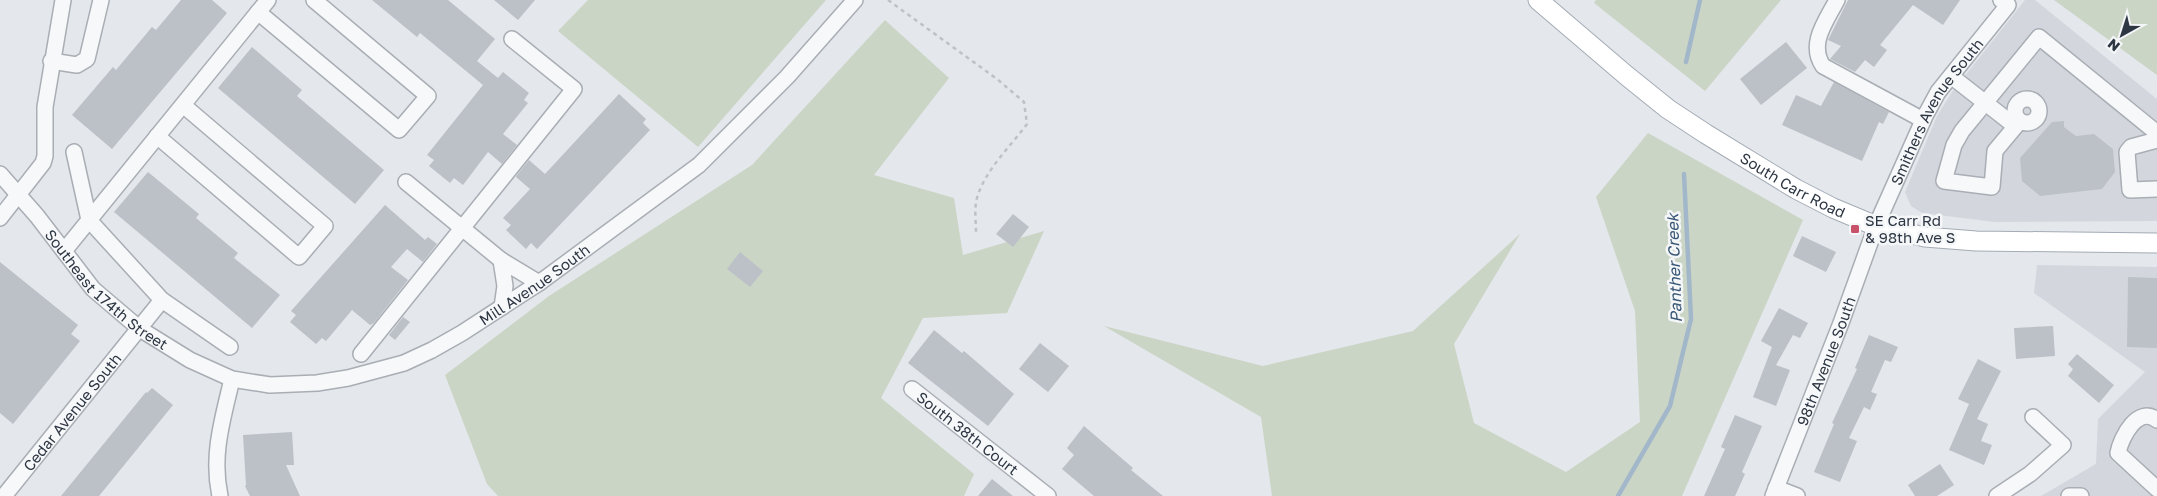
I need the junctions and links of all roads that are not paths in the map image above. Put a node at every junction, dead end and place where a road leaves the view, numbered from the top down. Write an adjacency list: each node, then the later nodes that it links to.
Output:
1 (63, 0): 11 (street)
2 (101, 0): 11 (street)
3 (268, 0): 9 (street)
4 (314, 0): 9 (street)
5 (855, 0): 31 (street, Mill Avenue South)
6 (1538, 0): 26 (main road, South Carr Road)
7 (1837, 0): 15 (street)
8 (2004, 3): 12 (street, Smithers Avenue South)
9 (258, 12): 14 (street)
10 (512, 39): 27 (street)
11 (51, 61): 23 (street)
12 (1951, 76): 13 (street); 15 (street, Smithers Avenue South)
13 (1985, 103): 13 (street); 16 (street)
14 (183, 105): 17 (street); 17 (street)
15 (1923, 120): 26 (street, Smithers Avenue South)
16 (2157, 133)
17 (157, 136): 25 (street)
18 (2157, 140): 22 (street)
19 (74, 152): 25 (street)
20 (0, 174): 23 (street, Southeast 174th Street)
21 (406, 182): 27 (street)
22 (2157, 189)
23 (19, 195): 24 (street); 29 (street, Southeast 174th Street)
24 (0, 218)
25 (89, 220): 29 (street); 32 (street)
26 (1876, 226): 28 (main road, South Carr Road); 42 (street, 98th Avenue South)
27 (462, 228): 30 (street); 36 (street)
28 (2157, 243)
29 (64, 251): 34 (street, Southeast 174th Street)
30 (501, 260): 31 (street); 33 (street)
31 (539, 283): 33 (street, Mill Avenue South)
32 (162, 300): 34 (street, Cedar Avenue South); 35 (street)
33 (502, 307): 37 (street, Mill Avenue South)
34 (140, 329): 37 (street, Southeast 174th Street); 43 (street, Cedar Avenue South)
35 (230, 348)
36 (361, 354)
37 (232, 379): 44 (street)
38 (912, 388): 45 (street, South 38th Court)
39 (2033, 417): 47 (street)
40 (2157, 420): 41 (street)
41 (2157, 489)
42 (1775, 492): 46 (street)
43 (4, 496)
44 (220, 496)
45 (1048, 496)
46 (1797, 496)
47 (1996, 496)
48 (2069, 496): 49 (street)
49 (2081, 496)

